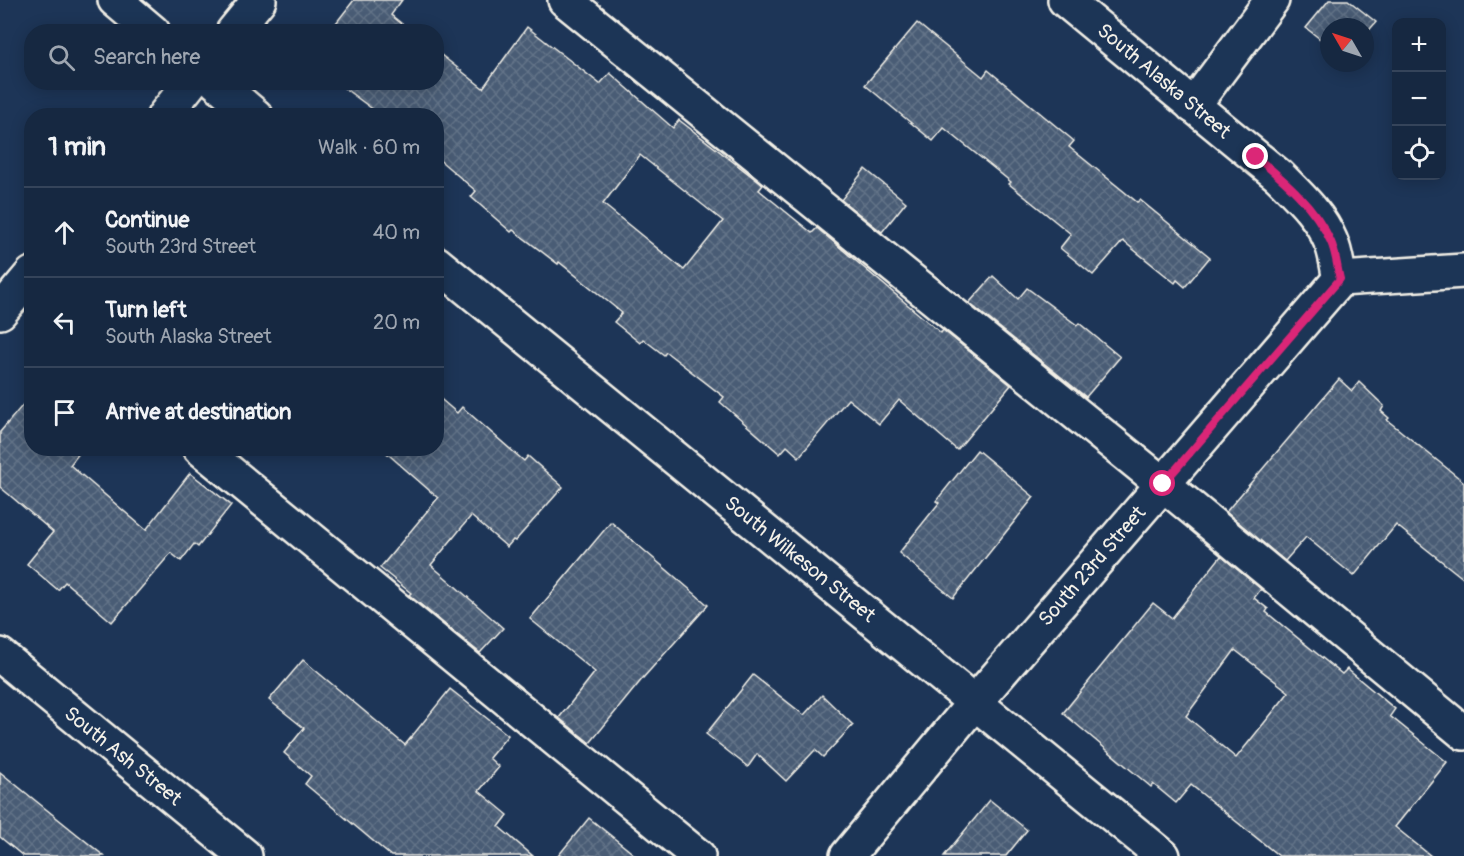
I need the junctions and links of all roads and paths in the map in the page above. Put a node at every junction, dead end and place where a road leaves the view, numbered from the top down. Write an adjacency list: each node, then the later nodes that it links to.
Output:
1 (115, 0): 6 (street)
2 (259, 0): 7 (street)
3 (565, 0): 17 (street)
4 (1065, 0): 10 (street, South Alaska Street)
5 (1272, 0): 10 (street)
6 (144, 24)
7 (240, 24)
8 (185, 90): 11 (street)
9 (225, 90): 12 (street)
10 (1193, 106): 15 (street, South Alaska Street)
11 (170, 108)
12 (247, 108)
13 (444, 269): 19 (street, South Wilkeson Street)
14 (1464, 271): 15 (street)
15 (1340, 279): 17 (street, South 23rd Street)
16 (210, 456): 22 (street)
17 (1163, 484): 19 (street, South 23rd Street); 20 (street)
18 (0, 655): 21 (street, South Ash Street)
19 (975, 702): 23 (street, South 23rd Street); 24 (street, South Wilkeson Street)
20 (1464, 733)
21 (245, 856)
22 (698, 856)
23 (847, 856)
24 (1163, 856)

